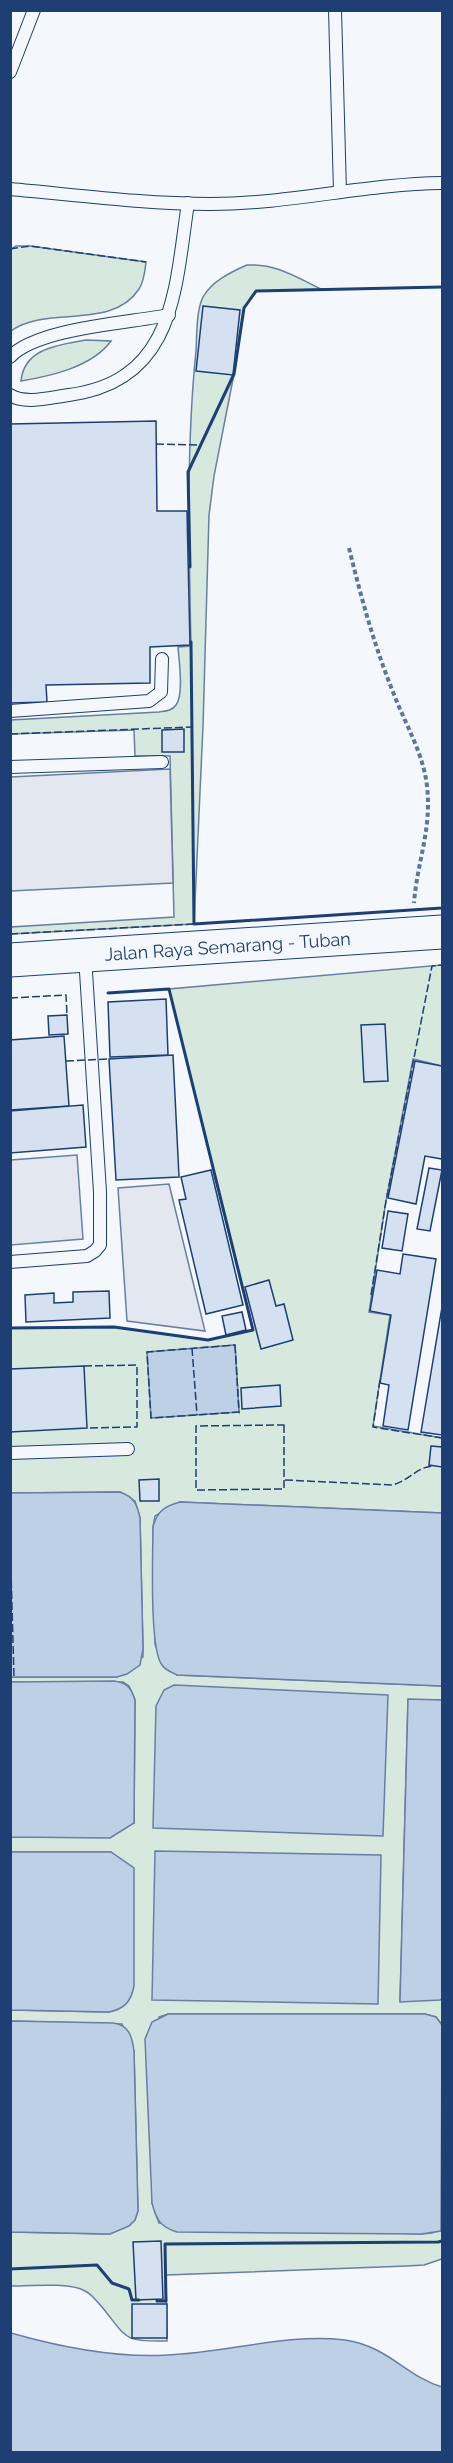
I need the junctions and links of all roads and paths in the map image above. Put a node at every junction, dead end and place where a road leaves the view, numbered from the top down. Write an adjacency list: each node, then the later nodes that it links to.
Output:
1 (34, 10): 3 (lane)
2 (335, 10): 6 (lane)
3 (10, 72)
4 (442, 183): 6 (lane)
5 (10, 189): 7 (lane)
6 (340, 192): 7 (lane)
7 (188, 203): 8 (lane)
8 (169, 315): 9 (lane); 10 (lane)
9 (10, 357)
10 (10, 395)
11 (349, 548): 16 (path)
12 (162, 659): 13 (lane)
13 (10, 711)
14 (162, 762): 15 (lane)
15 (10, 767)
16 (427, 933): 17 (highway, Jalan Raya Semarang - Tuban)
17 (85, 955): 18 (highway, Jalan Raya Semarang - Tuban); 19 (lane)
18 (10, 960)
19 (10, 1262)
20 (128, 1449): 21 (lane)
21 (10, 1453)

